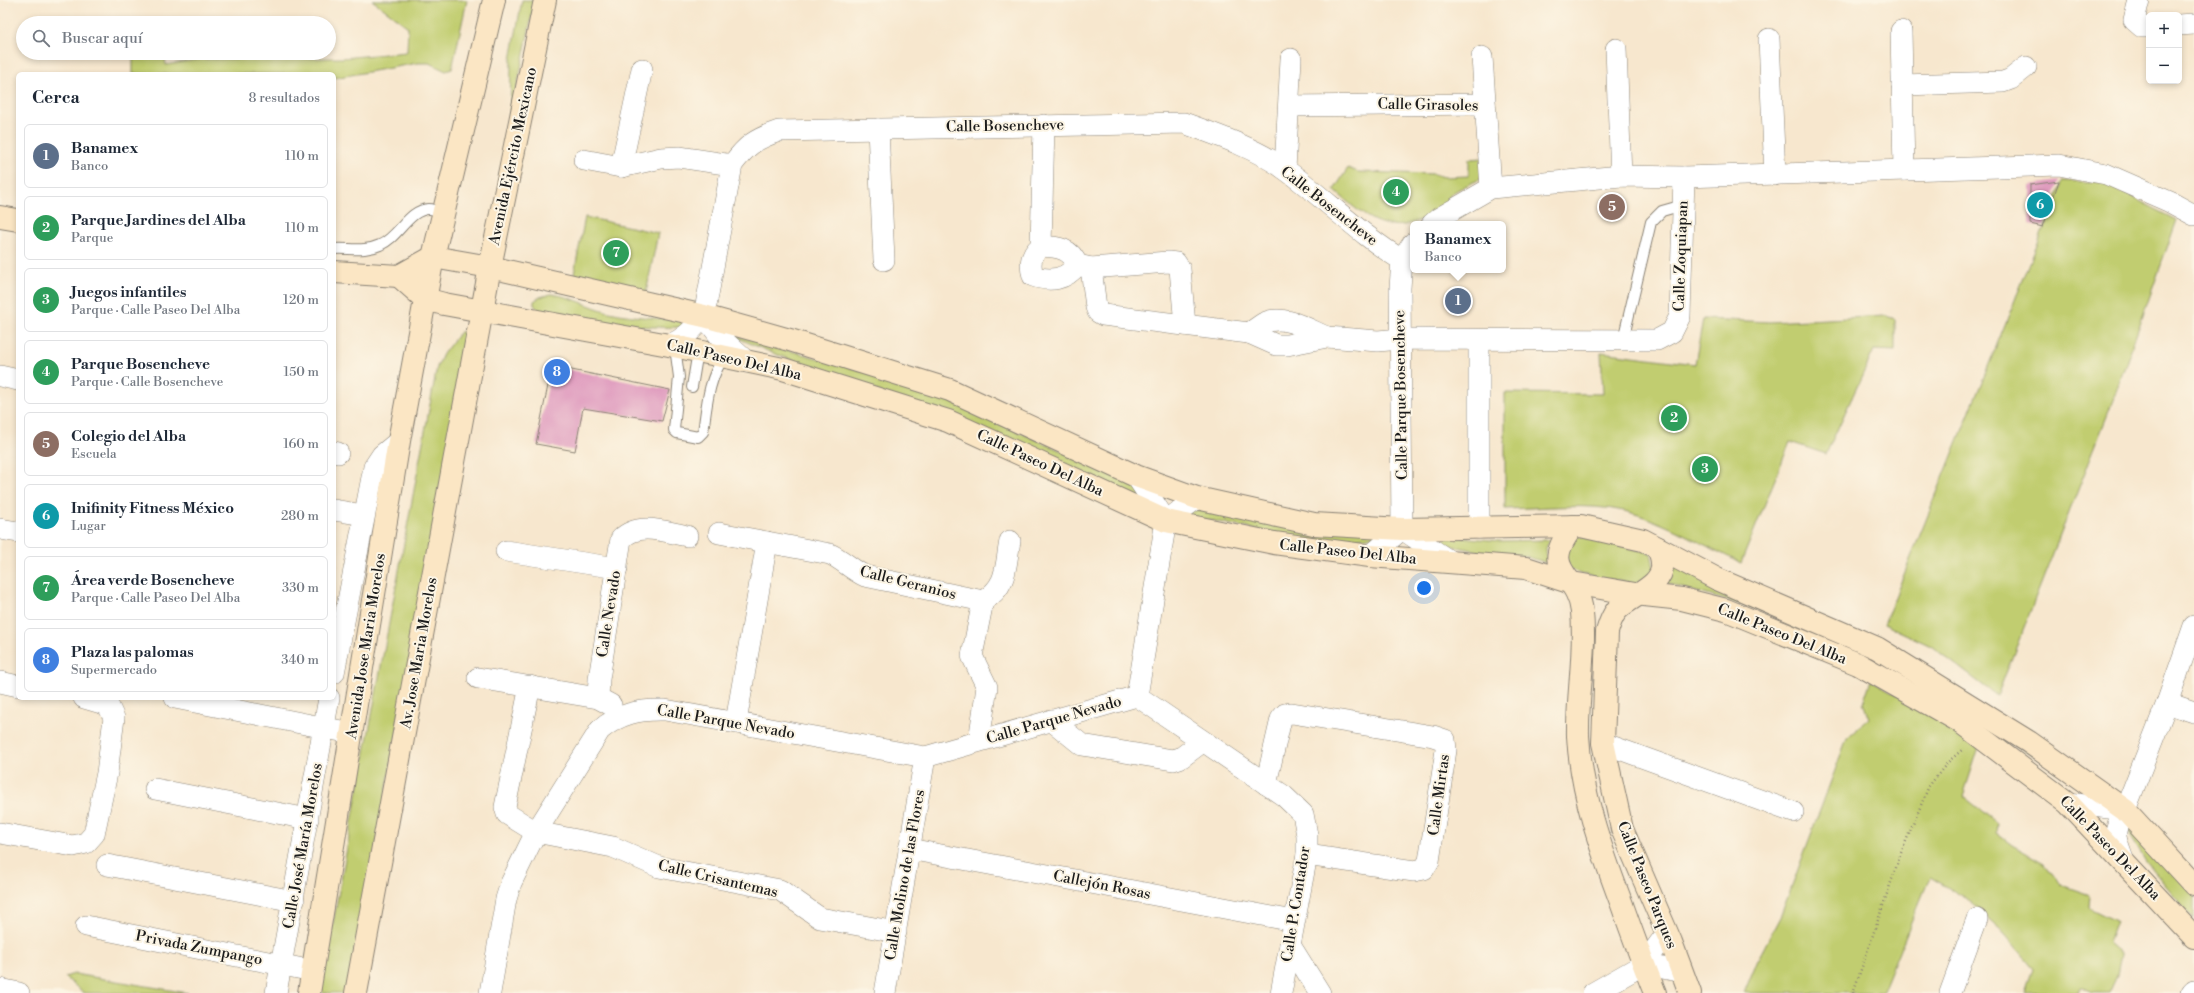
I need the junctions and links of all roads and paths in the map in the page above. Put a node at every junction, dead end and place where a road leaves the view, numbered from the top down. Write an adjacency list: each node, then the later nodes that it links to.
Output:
1 (494, 0): 29 (street)
2 (545, 0): 41 (street, Avenida Ejército Mexicano)
3 (2139, 0): 6 (street)
4 (2194, 24): 5 (street)
5 (2182, 25)
6 (2146, 27)
7 (1901, 31): 14 (street)
8 (1769, 39): 24 (street)
9 (1616, 49): 25 (street)
10 (1482, 57): 15 (street)
11 (1292, 59): 16 (street)
12 (2026, 67): 14 (street)
13 (642, 69): 21 (street)
14 (1902, 85): 23 (street)
15 (1485, 104): 16 (street, Calle Girasoles); 27 (street, Calle Girasoles)
16 (1289, 106): 22 (street)
17 (1044, 125): 18 (street, Calle Bosencheve); 22 (street, Calle Bosencheve); 34 (street)
18 (878, 129): 20 (street, Calle Bosencheve); 38 (street)
19 (584, 160): 21 (street)
20 (732, 165): 21 (street); 46 (street, Calle Bosencheve)
21 (622, 167)
22 (1285, 169): 39 (street, Calle Bosencheve)
23 (1904, 170): 24 (street); 30 (street)
24 (1774, 175): 26 (street)
25 (1621, 176): 26 (street); 27 (street)
26 (1684, 177): 28 (street, Calle Zoquiapan)
27 (1491, 188): 33 (street)
28 (1684, 205): 50 (lane); 50 (street, Calle Zoquiapan)
29 (444, 214): 36 (lane); 37 (street)
30 (2194, 215)
31 (0, 217): 32 (street)
32 (16, 220)
33 (1436, 221)
34 (1041, 246): 40 (street); 40 (street)
35 (1410, 248): 39 (street)
36 (336, 249)
37 (433, 257): 41 (street, Calle Paseo Del Alba); 43 (street); 44 (street)
38 (884, 260)
39 (1402, 260): 48 (street, Calle Parque Bosencheve)
40 (1084, 266): 47 (street); 47 (street)
41 (490, 267): 45 (street, Avenida Ejército Mexicano); 46 (street, Calle Paseo Del Alba)
42 (336, 272): 43 (street)
43 (398, 276): 44 (street)
44 (425, 299): 45 (street, Calle Paseo Del Alba); 58 (street, Avenida Jose Maria Morelos)
45 (482, 312): 51 (street, Calle Paseo Del Alba); 135 (street, Av. Jose Maria Morelos)
46 (704, 316): 51 (street, Calle Bosencheve); 54 (street); 59 (street, Calle Paseo Del Alba)
47 (1185, 325): 48 (street)
48 (1400, 339): 49 (street); 67 (street, Calle Parque Bosencheve)
49 (1479, 340): 50 (street); 65 (street)
50 (1623, 340)
51 (672, 346): 52 (street, Calle Paseo Del Alba); 53 (lane)
52 (698, 352): 53 (street, Calle Paseo Del Alba); 57 (lane)
53 (724, 357): 54 (street, Calle Paseo Del Alba)
54 (747, 362): 63 (street, Calle Paseo Del Alba)
55 (0, 376): 56 (street)
56 (16, 380)
57 (692, 387)
58 (399, 440): 62 (street); 99 (street, Avenida Jose Maria Morelos)
59 (1136, 476): 60 (street, Calle Paseo Del Alba); 63 (street)
60 (1197, 498): 63 (street); 67 (street, Calle Paseo Del Alba)
61 (336, 510): 62 (street)
62 (364, 515): 81 (street)
63 (1166, 521): 75 (street, Calle Paseo Del Alba); 88 (street, Calle Parque Nevado)
64 (1573, 526): 65 (street, Calle Paseo Del Alba); 73 (street, Calle Paseo Del Alba); 78 (street, Calle Paseo Parques)
65 (1479, 528): 67 (street, Calle Paseo Del Alba)
66 (0, 529): 68 (street)
67 (1402, 529): 75 (street); 76 (street)
68 (16, 532)
69 (719, 533): 72 (street, Calle Geranios)
70 (687, 536): 77 (street, Calle Nevado)
71 (1010, 541): 80 (street)
72 (767, 542): 80 (street, Calle Geranios); 97 (street)
73 (1658, 548): 79 (street, Calle Paseo Parques); 108 (street, Calle Paseo Del Alba)
74 (506, 551): 77 (street)
75 (1370, 556): 76 (street, Calle Paseo Del Alba)
76 (1451, 562): 78 (street, Calle Paseo Del Alba)
77 (617, 568): 89 (street, Calle Nevado)
78 (1572, 583): 79 (street, Calle Paseo Del Alba); 128 (street, Calle Paseo Parques)
79 (1636, 594): 100 (street, Calle Paseo Del Alba); 103 (street, Calle Paseo Parques)
80 (983, 601): 101 (street)
81 (339, 619): 83 (street)
82 (2194, 626): 93 (street)
83 (336, 651)
84 (478, 678): 87 (street)
85 (0, 682): 86 (street)
86 (16, 686)
87 (530, 686): 89 (street); 112 (street)
88 (1136, 696): 96 (street, Calle Parque Nevado); 102 (street, Calle Parque Nevado)
89 (598, 698): 95 (street)
90 (91, 700): 113 (street)
91 (185, 700): 98 (street)
92 (329, 700): 98 (street, Calle José María Morelos)
93 (2167, 702): 94 (street); 108 (street)
94 (2194, 712)
95 (627, 714): 97 (street, Calle Parque Nevado); 112 (street, Calle Parque Nevado)
96 (1051, 720): 101 (street, Calle Parque Nevado); 102 (street)
97 (736, 722): 104 (street, Calle Parque Nevado)
98 (323, 729): 99 (street); 111 (street, Calle José María Morelos)
99 (351, 733): 129 (street, Avenida Jose Maria Morelos)
100 (1978, 735): 107 (street, Calle Paseo Del Alba); 143 (path)
101 (979, 741): 104 (street, Calle Parque Nevado)
102 (1202, 742): 105 (street, Calle Parque Nevado)
103 (1603, 743): 109 (street); 124 (street, Calle Paseo Parques)
104 (925, 757): 114 (street, Calle Molino de las Flores)
105 (1266, 784): 110 (street, Calle Parque Nevado); 115 (street, Calle Mirtas)
106 (155, 789): 111 (street)
107 (2068, 803): 108 (street); 116 (street, Calle Paseo Del Alba)
108 (2125, 810): 116 (street); 118 (street, Calle Paseo Del Alba)
109 (1794, 812)
110 (1303, 814): 115 (street, Calle P. Contador)
111 (308, 819): 119 (street, Calle José María Morelos)
112 (536, 832): 123 (street, Calle Crisantemas); 136 (street, Calle Parque Nevado)
113 (0, 833)
114 (909, 849): 121 (street, Callejón Rosas); 123 (street, Calle Molino de las Flores)
115 (1307, 855): 121 (street, Calle P. Contador)
116 (2123, 859): 125 (street, Calle Paseo Del Alba)
117 (107, 865): 119 (street)
118 (2194, 885)
119 (294, 901): 127 (street, Calle José María Morelos)
120 (1977, 919): 144 (street)
121 (1294, 921): 126 (street, Calle P. Contador)
122 (86, 926): 127 (street, Privada Zumpango)
123 (896, 932): 137 (street, Calle Molino de las Flores)
124 (1667, 933): 128 (street); 130 (street, Calle Paseo Parques)
125 (2194, 937)
126 (1290, 945): 138 (street, Calle P. Contador); 139 (street)
127 (282, 964): 129 (street, Privada Zumpango); 133 (street, Calle José María Morelos)
128 (1644, 964): 130 (street); 140 (street); 141 (street, Calle Paseo Parques)
129 (312, 970): 134 (street, Avenida Jose Maria Morelos)
130 (1682, 972): 142 (street, Calle Paseo Parques)
131 (0, 989): 132 (street)
132 (19, 993)
133 (276, 993)
134 (309, 993)
135 (356, 993)
136 (490, 993)
137 (885, 993)
138 (1281, 993)
139 (1320, 993)
140 (1593, 993)
141 (1655, 993)
142 (1690, 993)
143 (1853, 993)
144 (1950, 993)

